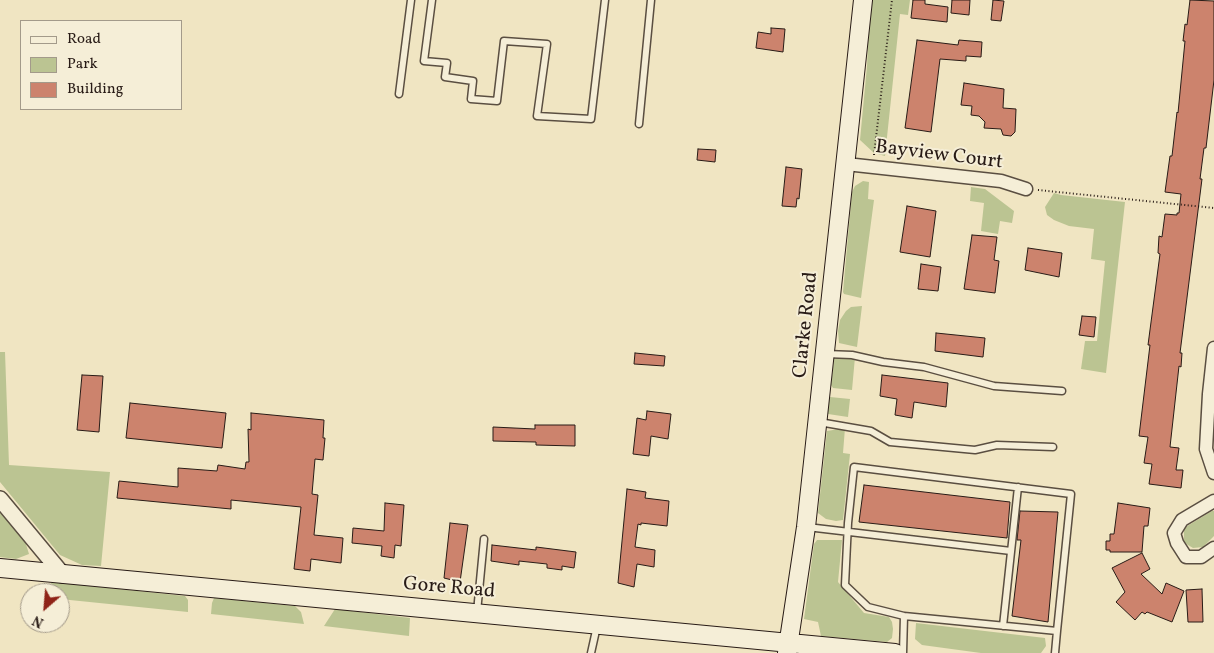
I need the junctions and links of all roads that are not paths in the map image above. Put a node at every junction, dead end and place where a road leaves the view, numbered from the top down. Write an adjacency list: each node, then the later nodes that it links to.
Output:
1 (411, 0): 6 (lane)
2 (432, 0): 3 (lane)
3 (605, 0)
4 (651, 0): 7 (lane)
5 (863, 0): 8 (main road, Clarke Road)
6 (399, 94)
7 (639, 124)
8 (846, 164): 9 (street, Bayview Court); 11 (main road, Clarke Road)
9 (1026, 189)
10 (1214, 348): 15 (street)
11 (825, 354): 12 (lane); 13 (main road, Clarke Road)
12 (1062, 391)
13 (817, 422): 14 (lane); 19 (main road, Clarke Road)
14 (1053, 447)
15 (1214, 473)
16 (1018, 487): 20 (lane); 23 (lane); 30 (lane)
17 (0, 499): 25 (street)
18 (1214, 501): 22 (street)
19 (806, 527): 20 (lane); 31 (main road, Clarke Road)
20 (848, 531): 23 (lane); 27 (lane)
21 (484, 539): 26 (lane)
22 (1214, 548)
23 (1011, 551): 29 (lane)
24 (0, 568): 25 (main road, Gore Road)
25 (64, 575): 26 (main road, Gore Road)
26 (477, 613): 28 (main road, Gore Road)
27 (904, 616): 29 (lane); 36 (lane)
28 (597, 624): 31 (main road, Gore Road); 34 (lane)
29 (1003, 626): 30 (lane)
30 (1057, 631): 37 (lane)
31 (788, 648): 32 (main road, Gore Road)
32 (838, 650): 33 (main road, Gore Road)
33 (871, 652): 35 (main road, Gore Road)
34 (591, 653)
35 (895, 653)
36 (903, 653)
37 (1055, 653)

